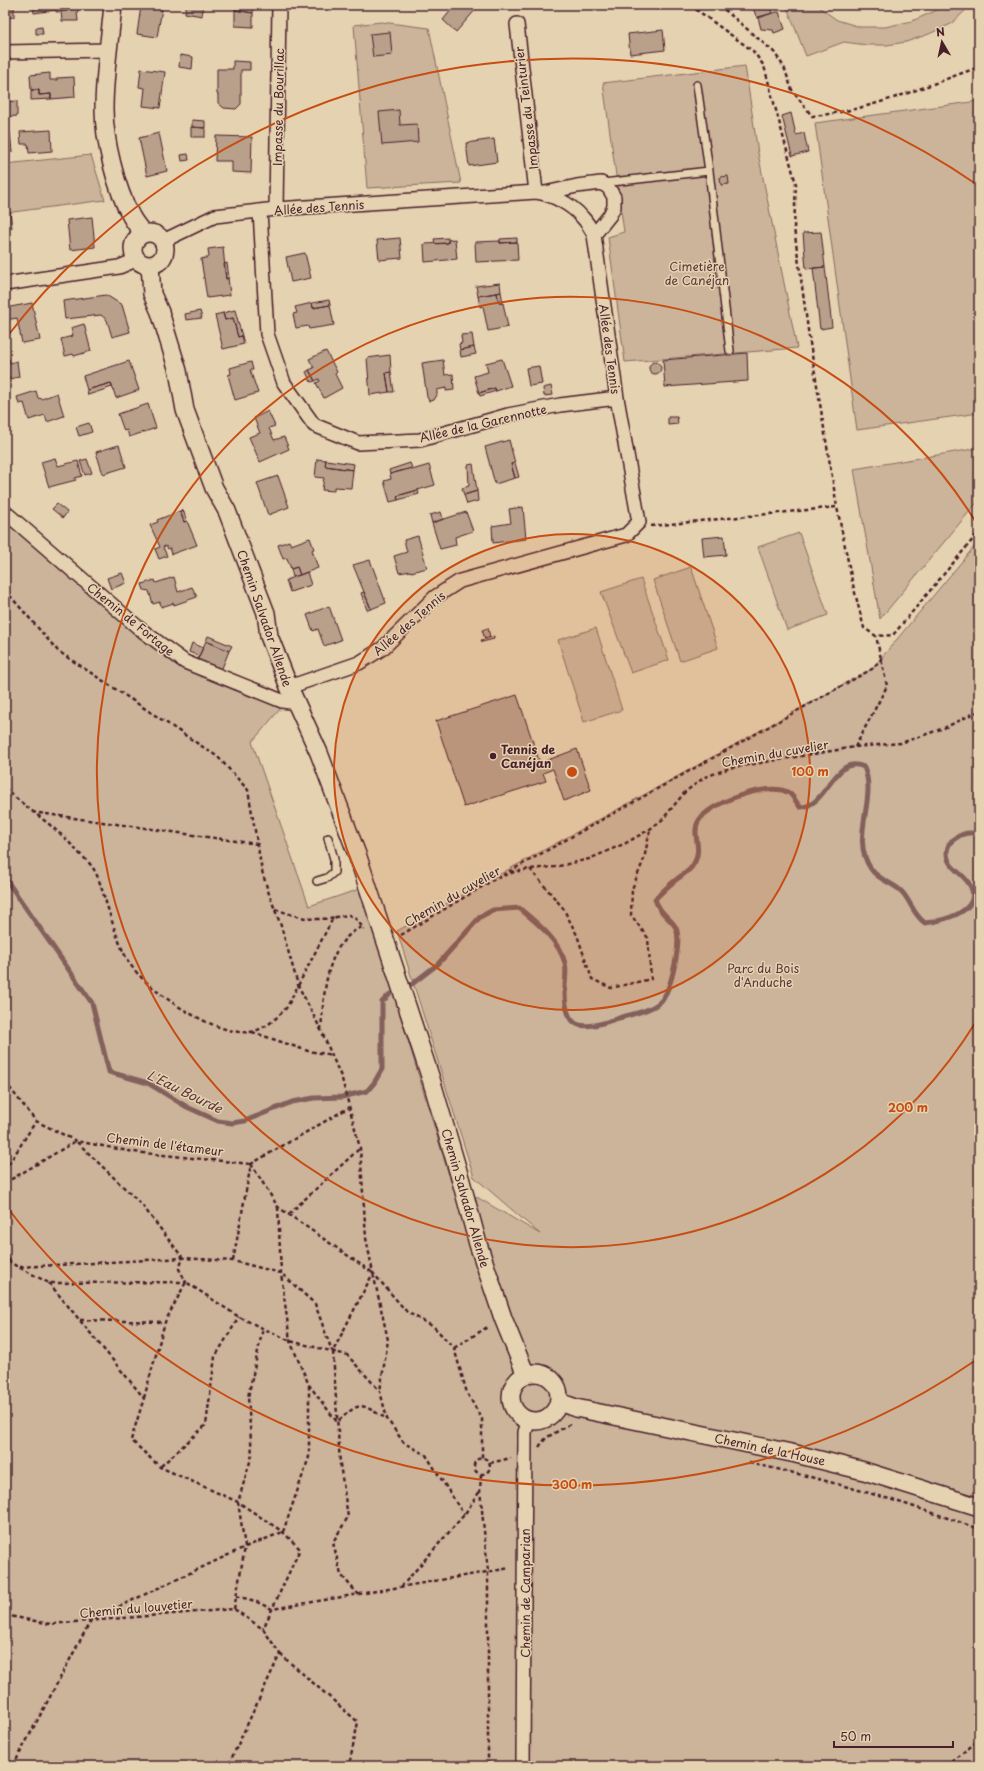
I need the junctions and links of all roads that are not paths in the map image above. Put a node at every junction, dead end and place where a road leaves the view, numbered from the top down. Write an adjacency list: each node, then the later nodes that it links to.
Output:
1 (113, 5): 4 (street)
2 (279, 5): 10 (street, Impasse du Bourillac)
3 (517, 24): 9 (street, Impasse du Teinturier)
4 (109, 50): 5 (street); 12 (street)
5 (5, 52)
6 (697, 85): 7 (lane)
7 (709, 172): 8 (lane); 17 (lane)
8 (601, 183): 9 (street); 13 (street)
9 (541, 193): 10 (street, Allée des Tennis); 13 (street, Allée des Tennis)
10 (276, 209): 11 (street, Allée des Tennis)
11 (260, 211): 14 (street, Allée des Tennis); 18 (street, Allée de la Garennotte)
12 (143, 233): 14 (street); 15 (street)
13 (594, 235): 18 (street, Allée des Tennis)
14 (163, 241): 15 (street)
15 (143, 263): 16 (street); 20 (street, Chemin Salvador Allende)
16 (5, 284)
17 (730, 351)
18 (617, 398): 20 (street, Allée des Tennis)
19 (5, 512): 21 (street, Chemin de Fortage)
20 (290, 687): 21 (street, Chemin Salvador Allende)
21 (297, 703): 24 (street, Chemin Salvador Allende)
22 (328, 838): 23 (lane)
23 (317, 881)
24 (526, 1375): 25 (street); 26 (street)
25 (559, 1402): 26 (street); 27 (street, Chemin de la House)
26 (529, 1420): 28 (street, Chemin de Camparian)
27 (979, 1506)
28 (523, 1766)

